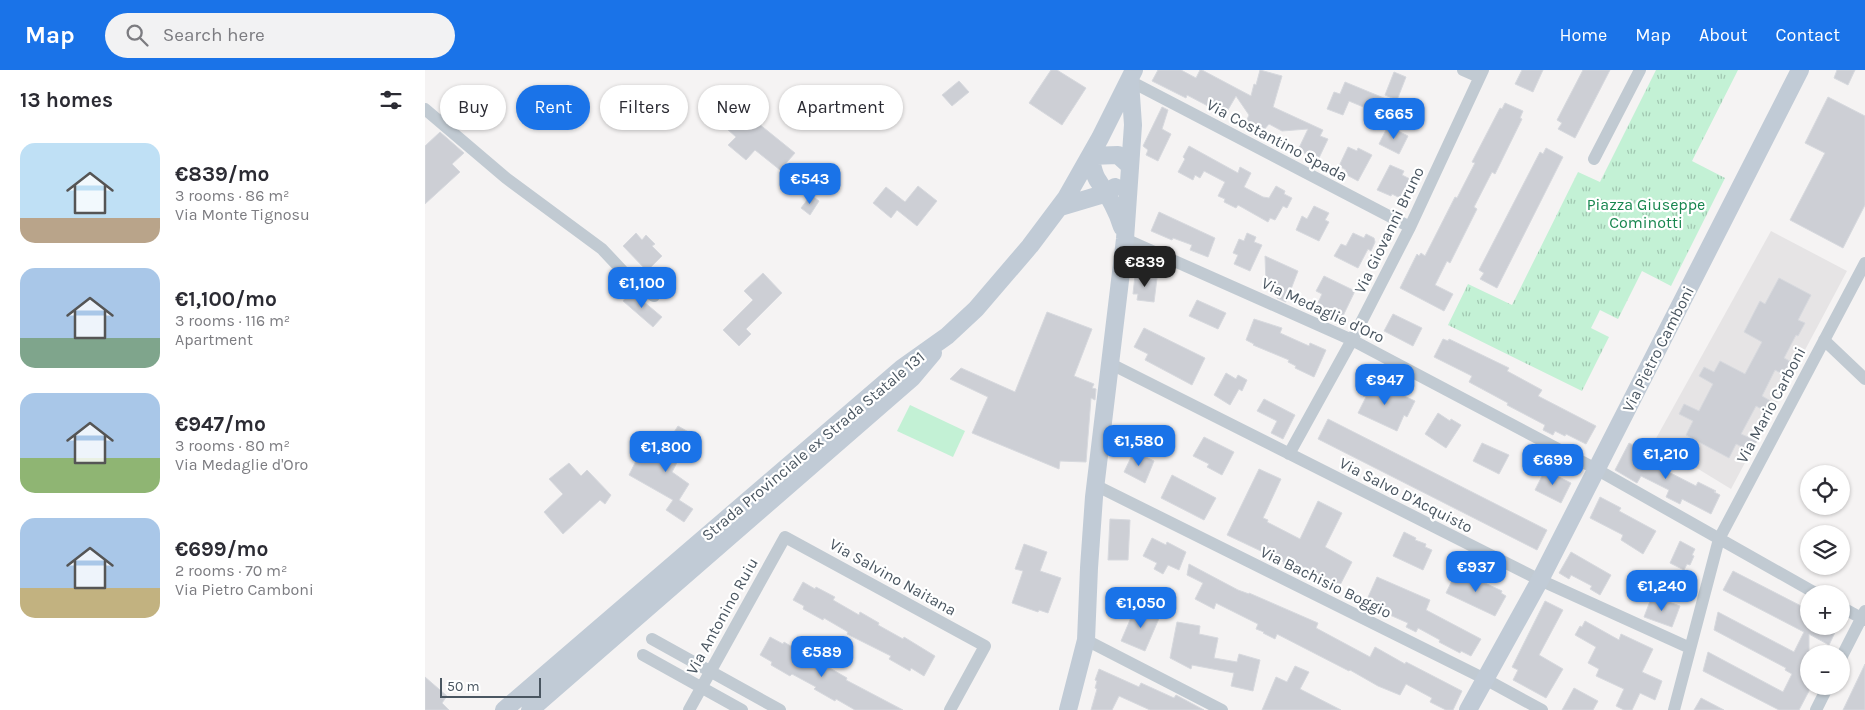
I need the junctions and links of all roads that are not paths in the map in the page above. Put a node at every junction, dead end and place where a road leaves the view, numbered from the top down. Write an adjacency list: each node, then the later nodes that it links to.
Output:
1 (1463, 70): 4 (street)
2 (1640, 70): 8 (street)
3 (1800, 70): 22 (main road, Via Pietro Camboni)
4 (1481, 74): 12 (street, Via Giovanni Bruno)
5 (1132, 76): 7 (main road); 9 (main road); 12 (street, Via Costantino Spada)
6 (425, 109): 15 (street)
7 (1090, 156): 9 (main road); 10 (main road); 11 (main road)
8 (1594, 159)
9 (1129, 171): 10 (main road); 13 (main road)
10 (1107, 193): 11 (main road); 13 (main road)
11 (1060, 207): 16 (main road)
12 (1410, 227): 17 (street, Via Giovanni Bruno)
13 (1125, 239): 17 (street, Via Medaglie d'Oro); 19 (main road)
14 (1865, 263): 18 (street, Via Mario Carboni)
15 (653, 296)
16 (947, 336): 40 (main road, Strada Provinciale ex Strada Statale 131); 41 (main road, Strada Provinciale ex Strada Statale 131)
17 (1352, 340): 21 (street, Via Giovanni Bruno); 22 (street, Via Medaglie d'Oro)
18 (1824, 340): 20 (street); 25 (street, Via Mario Carboni)
19 (1111, 364): 21 (street, Via Salvo D'Acquisto); 23 (main road)
20 (1865, 378)
21 (1289, 454): 26 (street, Via Salvo D'Acquisto)
22 (1596, 469): 25 (street, Via Medaglie d'Oro); 26 (main road, Via Pietro Camboni)
23 (1095, 485): 31 (main road); 37 (street, Via Bachisio Boggio)
24 (785, 537): 32 (street, Via Salvino Naitana); 36 (street, Via Antonino Ruiu)
25 (1719, 539): 27 (street, Via Medaglie d'Oro); 34 (street, Via Mario Carboni)
26 (1540, 580): 34 (street, Via Salvo D'Acquisto); 37 (main road, Via Pietro Camboni)
27 (1801, 585)
28 (1850, 611): 29 (street)
29 (1864, 616): 33 (street)
30 (652, 639): 36 (street)
31 (1086, 640): 47 (main road); 48 (street)
32 (982, 644): 45 (street); 46 (street)
33 (1848, 645)
34 (1690, 648): 51 (street, Via Mario Carboni)
35 (643, 655): 38 (street)
36 (710, 671): 38 (street, Via Antonino Ruiu); 44 (street)
37 (1485, 679): 49 (main road, Via Pietro Camboni); 50 (street, Via Bachisio Boggio)
38 (701, 687): 42 (street, Via Antonino Ruiu); 43 (street)
39 (1823, 695): 52 (street)
40 (504, 710)
41 (530, 710)
42 (689, 710)
43 (742, 710)
44 (780, 710)
45 (940, 710)
46 (950, 710)
47 (1068, 710)
48 (1222, 710)
49 (1468, 710)
50 (1542, 710)
51 (1674, 710)
52 (1816, 710)

